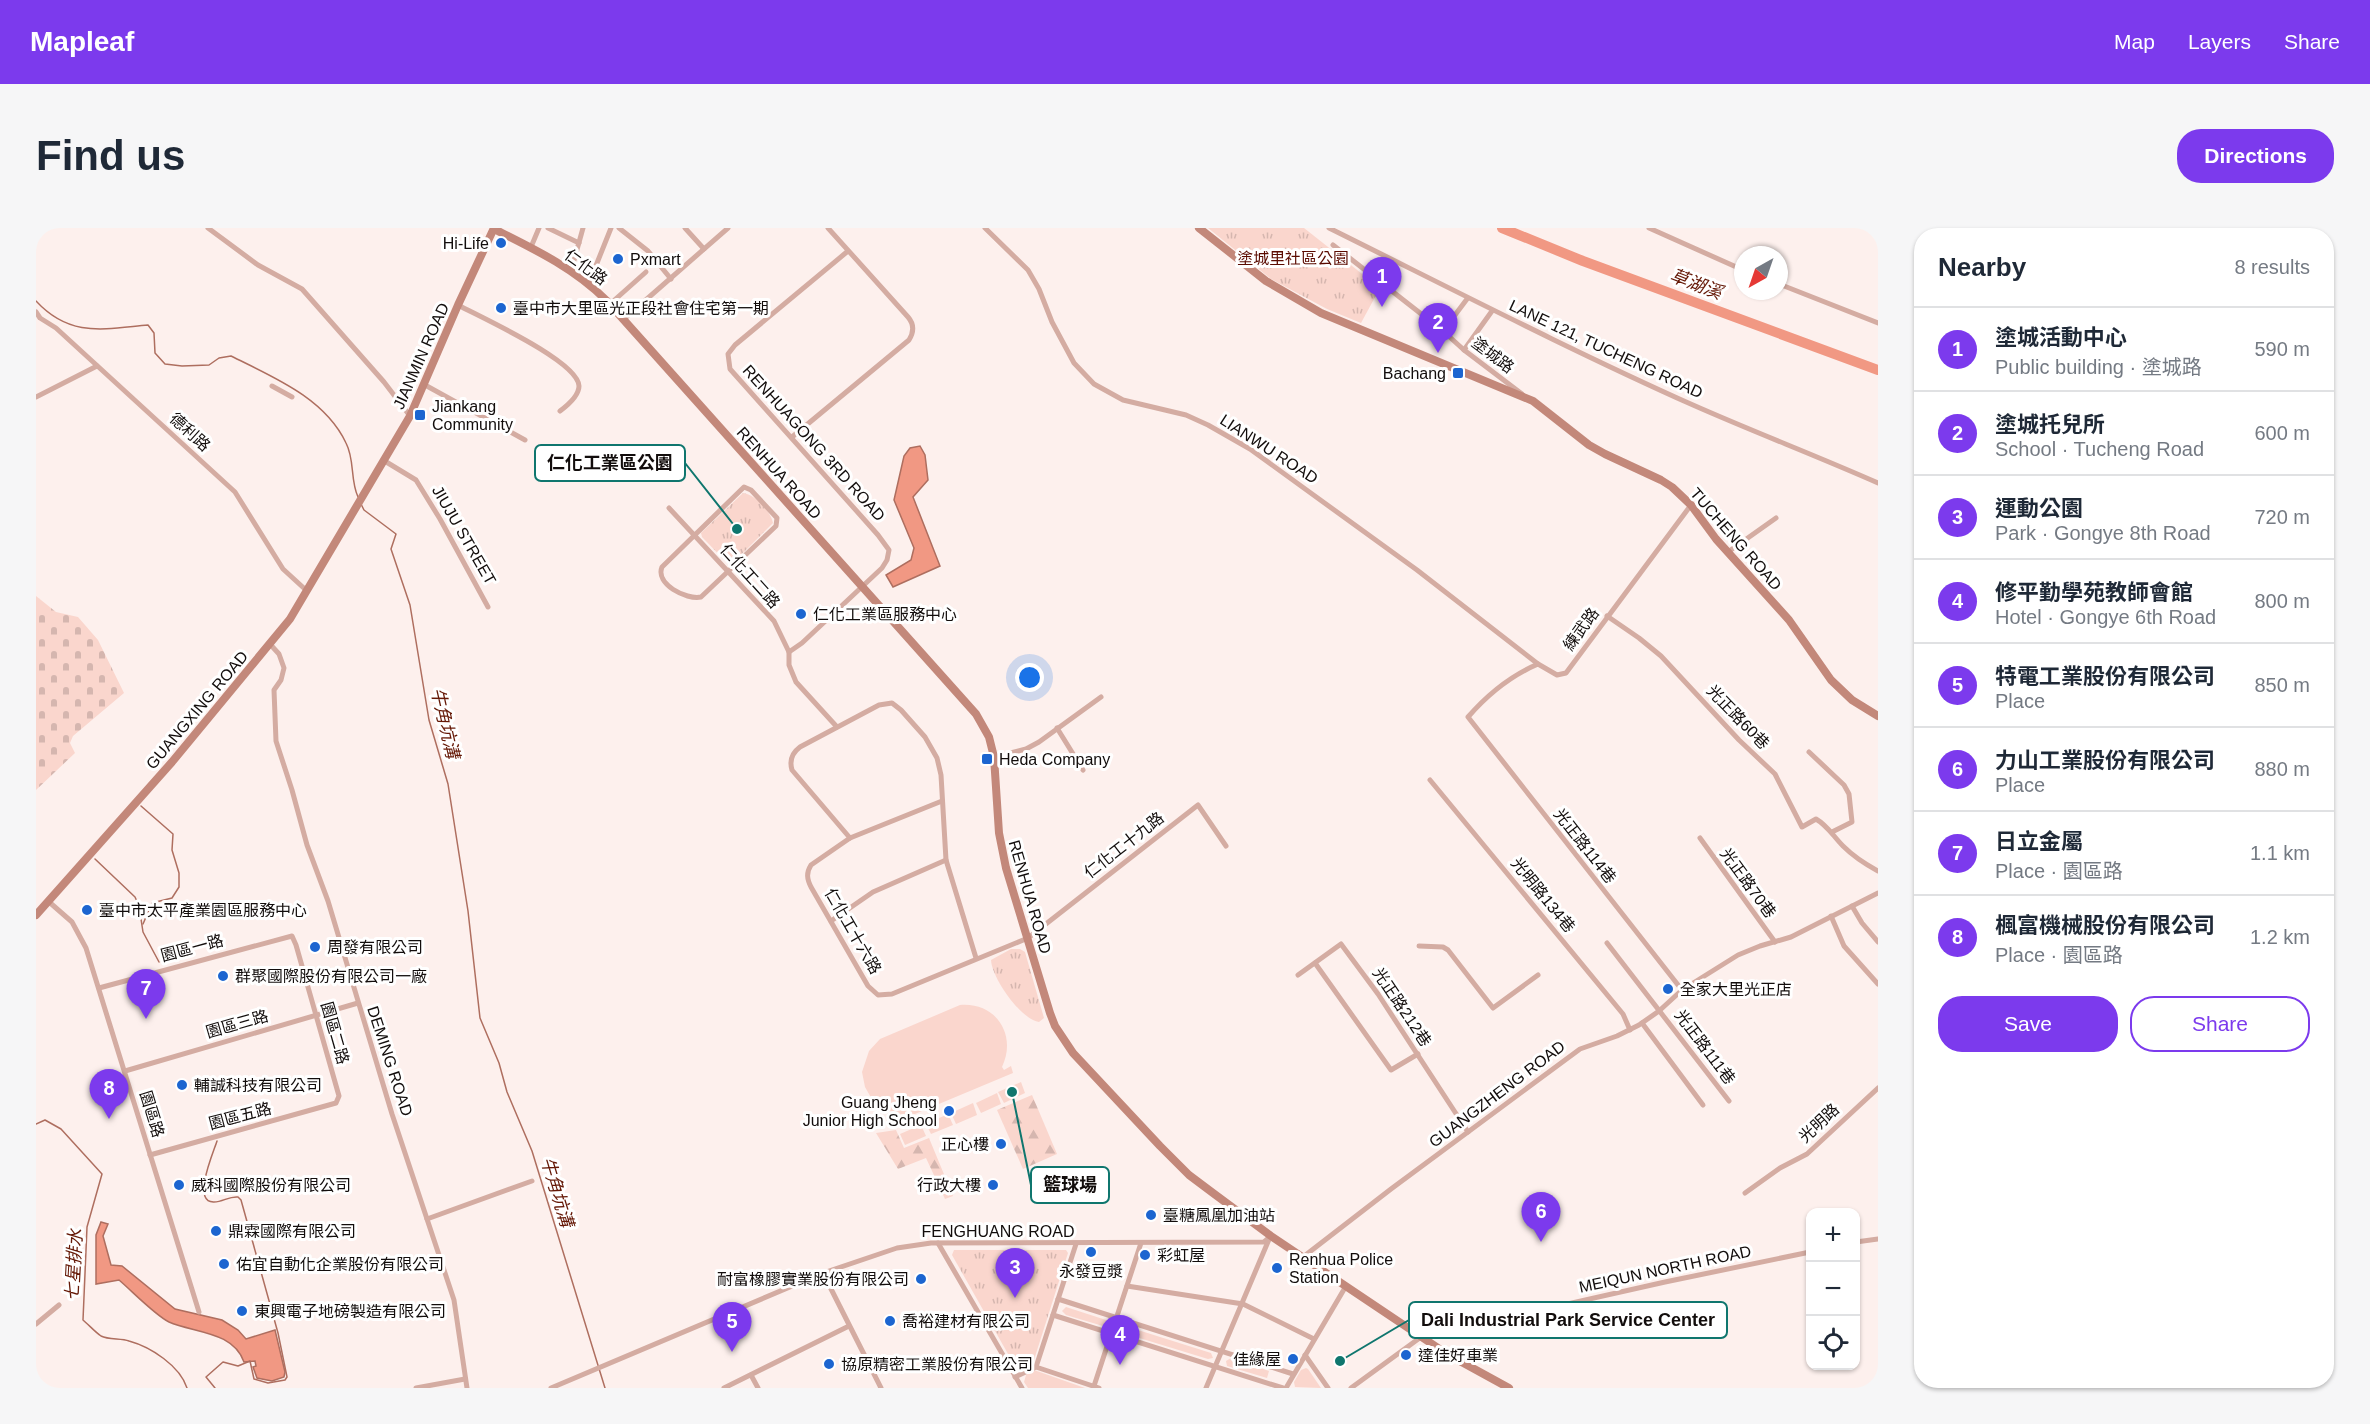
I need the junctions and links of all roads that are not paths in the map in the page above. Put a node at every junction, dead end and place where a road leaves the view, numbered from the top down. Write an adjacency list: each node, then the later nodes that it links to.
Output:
1 (208, 228): 42 (street)
2 (494, 228): 17 (main road, 仁化路); 28 (main road, JIANMIN ROAD)
3 (539, 228): 17 (street)
4 (583, 228): 15 (street)
5 (612, 228): 24 (street)
6 (619, 228): 23 (street)
7 (685, 228): 18 (street)
8 (728, 228): 18 (street)
9 (828, 228): 19 (street)
10 (985, 228): 60 (street, LIANWU ROAD)
11 (1199, 228): 40 (main road, TUCHENG ROAD)
12 (1329, 228): 26 (street, LANE 121, TUCHENG ROAD)
13 (1649, 228): 20 (street)
14 (551, 229): 15 (street)
15 (579, 243): 21 (street)
16 (1333, 245): 33 (street, 塗城路)
17 (531, 247): 21 (main road, 仁化路)
18 (704, 249): 23 (street)
19 (848, 251): 43 (street, RENHUAGONG 3RD ROAD); 43 (street)
20 (1734, 266)
21 (571, 271): 24 (main road, 仁化路)
22 (646, 272): 27 (street)
23 (671, 279): 31 (street)
24 (590, 283): 27 (main road, 仁化路)
25 (1788, 288): 32 (street)
26 (1467, 299): 29 (street, LANE 121, TUCHENG ROAD); 33 (street)
27 (610, 304): 31 (main road, 仁化路)
28 (458, 305): 36 (main road, JIANMIN ROAD); 41 (street)
29 (1492, 311): 34 (street); 46 (street, LANE 121, TUCHENG ROAD)
30 (36, 312): 35 (street, 德利路)
31 (624, 319): 54 (main road, RENHUA ROAD)
32 (1878, 323)
33 (1443, 331): 34 (street, 塗城路)
34 (1464, 351): 40 (street, 塗城路)
35 (97, 366): 38 (street); 55 (street, 德利路)
36 (424, 385): 42 (main road, JIANMIN ROAD); 44 (street)
37 (272, 386): 39 (street)
38 (36, 397)
39 (292, 397)
40 (1526, 397): 48 (main road, TUCHENG ROAD)
41 (560, 411)
42 (410, 416): 45 (main road, JIANMIN ROAD)
43 (792, 437): 54 (street, RENHUAGONG 3RD ROAD)
44 (525, 440)
45 (383, 460): 47 (main road, JIANMIN ROAD); 56 (street, JIUJU STREET)
46 (1878, 483)
47 (356, 505): 55 (main road, GUANGXING ROAD)
48 (1691, 505): 52 (main road, TUCHENG ROAD); 57 (street, 練武路)
49 (669, 508): 51 (street, 仁化工二路)
50 (1776, 518): 52 (street)
51 (694, 534): 53 (street, 仁化工二路); 53 (street); 53 (street)
52 (1728, 552): 62 (main road, TUCHENG ROAD)
53 (729, 572): 59 (street, 仁化工二路)
54 (861, 586): 59 (street, RENHUAGONG 3RD ROAD); 66 (main road, RENHUA ROAD)
55 (307, 591): 58 (main road, GUANGXING ROAD)
56 (488, 607)
57 (1607, 616): 60 (street, 練武路); 70 (street, 光正路60巷)
58 (269, 644): 77 (main road, GUANGXING ROAD); 95 (street, DEMING ROAD)
59 (789, 652): 63 (street, 仁化工二路)
60 (1538, 664): 94 (street, 光正路114巷)
61 (1101, 697): 64 (street)
62 (1878, 716)
63 (837, 727): 69 (street); 71 (street)
64 (1057, 728): 66 (street); 67 (street)
65 (1809, 752): 70 (street)
66 (994, 757): 83 (main road, RENHUA ROAD)
67 (1083, 770)
68 (1430, 780): 99 (street, 光明路134巷)
69 (942, 801): 71 (street, 仁化工十六路); 74 (street)
70 (1832, 832): 75 (street, 光正路60巷)
71 (850, 838): 81 (street, 仁化工十六路)
72 (1700, 838): 84 (street, 光正路70巷)
73 (1226, 846): 83 (street, 仁化工十九路)
74 (946, 860): 81 (street); 88 (street)
75 (1878, 871)
76 (1878, 893): 78 (street, GUANGZHENG ROAD)
77 (48, 901): 79 (main road, GUANGXING ROAD); 93 (street, 園區路)
78 (1852, 906): 80 (street, GUANGZHENG ROAD); 85 (street)
79 (36, 915)
80 (1831, 916): 84 (street, GUANGZHENG ROAD); 92 (street)
81 (831, 921): 88 (street, 仁化工十六路)
82 (292, 936): 93 (street, 園區一路); 97 (street, 園區二路)
83 (1028, 938): 88 (street, 仁化工十六路); 111 (main road, RENHUA ROAD)
84 (1774, 942): 94 (street, GUANGZHENG ROAD)
85 (1878, 942)
86 (1606, 943): 96 (street, 光正路111巷)
87 (1419, 946): 91 (street)
88 (976, 958)
89 (1315, 963): 90 (street, 光正路212巷); 100 (street); 100 (street, 光正路212巷)
90 (1298, 975)
91 (1538, 975)
92 (1878, 984)
93 (99, 988): 101 (street, 園區路)
94 (1682, 990): 96 (street, GUANGZHENG ROAD)
95 (358, 1003): 97 (street, 園區三路); 110 (street, DEMING ROAD)
96 (1660, 1010): 98 (street, GUANGZHENG ROAD); 103 (street, 光正路111巷)
97 (316, 1015): 101 (street, 園區三路); 104 (street, 園區二路)
98 (1642, 1023): 99 (street, GUANGZHENG ROAD); 105 (street)
99 (1630, 1030): 106 (street, GUANGZHENG ROAD)
100 (1418, 1053): 106 (street, 光正路212巷)
101 (124, 1071): 107 (street, 園區路)
102 (1878, 1088): 109 (street, 光明路)
103 (1729, 1101)
104 (336, 1103): 107 (street, 園區五路)
105 (1703, 1105)
106 (1468, 1132): 118 (street, GUANGZHENG ROAD)
107 (150, 1155): 125 (street, 園區路)
108 (532, 1181): 110 (street)
109 (1745, 1193)
110 (427, 1219): 140 (street, DEMING ROAD)
111 (1271, 1236): 115 (street, FENGHUANG ROAD); 118 (main road); 123 (street)
112 (1878, 1239): 113 (street)
113 (1860, 1241)
114 (938, 1243): 116 (street, FENGHUANG ROAD); 119 (street, FENGHUANG ROAD); 139 (street)
115 (1141, 1243): 116 (street, FENGHUANG ROAD); 121 (street)
116 (1076, 1244): 122 (street)
117 (1806, 1253): 131 (street, MEIQUN NORTH ROAD)
118 (1303, 1257): 120 (main road)
119 (823, 1273): 129 (street); 144 (street, FENGHUANG ROAD)
120 (1346, 1286): 131 (main road); 132 (street)
121 (1127, 1287): 123 (street); 127 (street)
122 (1058, 1299): 126 (street); 127 (street)
123 (1243, 1304): 132 (street); 133 (street)
124 (59, 1305): 128 (street)
125 (199, 1312)
126 (1053, 1315): 130 (street); 135 (street)
127 (1116, 1318): 130 (street); 133 (street)
128 (36, 1324)
129 (849, 1326): 138 (street); 147 (street)
130 (1111, 1334): 136 (street); 141 (street)
131 (1421, 1337): 152 (street); 153 (main road)
132 (1314, 1339): 134 (street)
133 (1222, 1351): 136 (street); 137 (street)
134 (1305, 1355): 137 (street); 151 (street)
135 (1036, 1366): 139 (street); 141 (street)
136 (1215, 1366): 149 (street); 150 (street)
137 (1293, 1374): 150 (street)
138 (752, 1375): 145 (street); 146 (street)
139 (1015, 1377): 148 (street)
140 (465, 1379): 142 (street); 143 (street, DEMING ROAD)
141 (1097, 1387)
142 (416, 1388)
143 (467, 1388)
144 (551, 1388)
145 (724, 1388)
146 (758, 1388)
147 (881, 1388)
148 (1022, 1388)
149 (1206, 1388)
150 (1284, 1388)
151 (1328, 1388)
152 (1351, 1388)
153 (1509, 1388)

